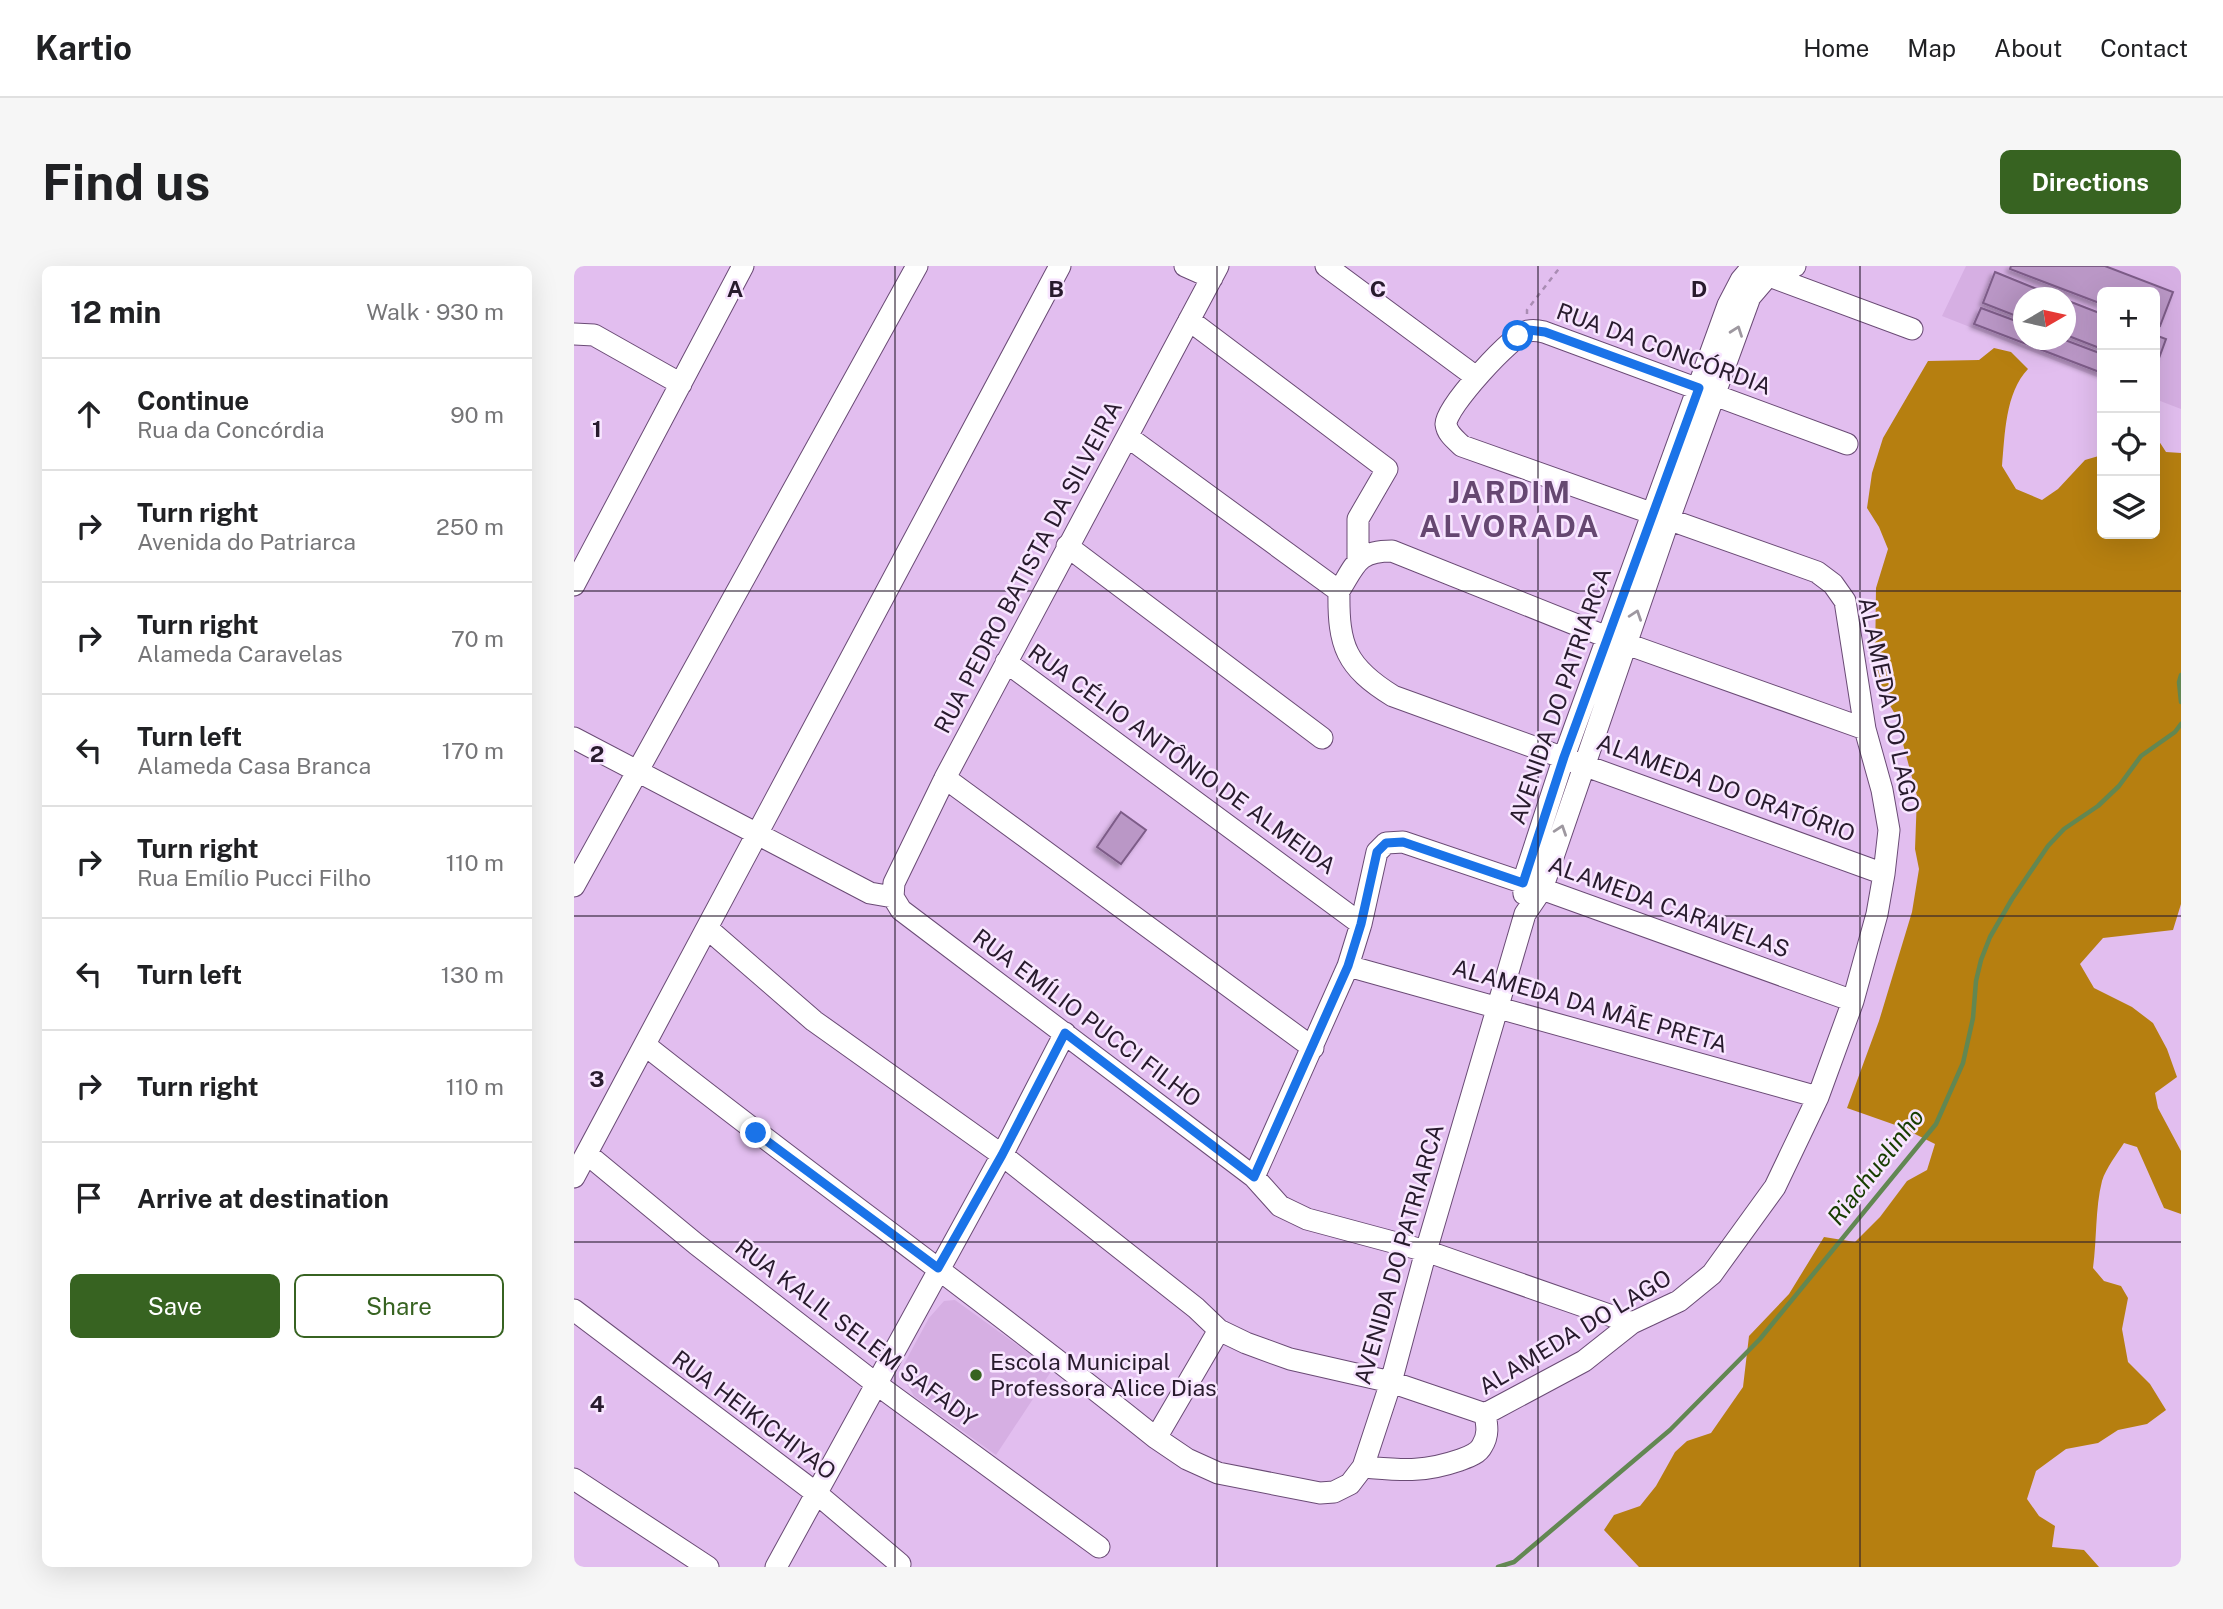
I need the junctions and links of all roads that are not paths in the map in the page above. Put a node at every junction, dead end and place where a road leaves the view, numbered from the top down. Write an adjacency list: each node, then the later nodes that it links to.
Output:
1 (743, 266): 12 (street)
2 (917, 266): 28 (street)
3 (1060, 266): 30 (street)
4 (1185, 266): 7 (street)
5 (1326, 266): 11 (street)
6 (1766, 269): 9 (street); 13 (street, AVENIDA DO PATRIARCA)
7 (1215, 272): 8 (street, RUA PEDRO BATISTA DA SILVEIRA)
8 (1189, 320): 14 (street, RUA PEDRO BATISTA DA SILVEIRA); 18 (street)
9 (1912, 329)
10 (574, 334): 12 (street)
11 (1476, 377): 13 (street, RUA DA CONCÓRDIA); 16 (street, RUA DA CONCÓRDIA)
12 (681, 384): 20 (street)
13 (1707, 391): 15 (street, RUA DA CONCÓRDIA); 16 (street, AVENIDA DO PATRIARCA)
14 (1128, 437): 17 (street, RUA PEDRO BATISTA DA SILVEIRA); 21 (street)
15 (1847, 444)
16 (1661, 516): 19 (street, RUA DA CONCÓRDIA); 22 (street, AVENIDA DO PATRIARCA)
17 (1067, 546): 23 (street, RUA PEDRO BATISTA DA SILVEIRA); 26 (street)
18 (1358, 561): 21 (street); 22 (street)
19 (1816, 572): 24 (street, ALAMEDA DO LAGO)
20 (574, 585)
21 (1339, 591): 27 (street, ALAMEDA DO ORATÓRIO)
22 (1617, 640): 24 (street); 27 (street, AVENIDA DO PATRIARCA)
23 (1006, 662): 29 (street, RUA PEDRO BATISTA DA SILVEIRA); 35 (street, RUA CÉLIO ANTÔNIO DE ALMEIDA)
24 (1865, 729): 31 (street, ALAMEDA DO LAGO)
25 (574, 738): 28 (street)
26 (1322, 738)
27 (1574, 761): 31 (street, ALAMEDA DO ORATÓRIO); 33 (street, AVENIDA DO PATRIARCA)
28 (637, 770): 30 (street); 32 (street)
29 (945, 778): 34 (street, RUA PEDRO BATISTA DA SILVEIRA); 42 (street)
30 (759, 833): 34 (street); 36 (street)
31 (1884, 874): 38 (street, ALAMEDA DO LAGO)
32 (574, 886)
33 (1532, 886): 35 (street, ALAMEDA CARAVELAS); 38 (street, ALAMEDA CARAVELAS); 39 (street, AVENIDA DO PATRIARCA)
34 (892, 897): 40 (street, RUA EMÍLIO PUCCI FILHO)
35 (1361, 924): 37 (street)
36 (708, 929): 41 (street); 45 (street)
37 (1348, 966): 39 (street, ALAMEDA DA MÃE PRETA); 42 (street)
38 (1853, 1001): 43 (street, ALAMEDA DO LAGO)
39 (1497, 1006): 43 (street, ALAMEDA DA MÃE PRETA); 48 (street, AVENIDA DO PATRIARCA)
40 (1065, 1033): 45 (street); 47 (street, RUA EMÍLIO PUCCI FILHO)
41 (645, 1045): 44 (street); 49 (street, ALAMEDA DO LAGO)
42 (1313, 1048): 47 (street)
43 (1818, 1097): 51 (street, ALAMEDA DO LAGO)
44 (587, 1154): 46 (street); 54 (street, RUA KALIL SELEM SAFADY)
45 (1002, 1155): 49 (street); 52 (street)
46 (574, 1177)
47 (1254, 1177): 48 (street, RUA EMÍLIO PUCCI FILHO)
48 (1426, 1251): 51 (street, RUA EMÍLIO PUCCI FILHO); 53 (street, AVENIDA DO PATRIARCA)
49 (938, 1268): 54 (street); 56 (street, ALAMEDA DO LAGO)
50 (574, 1310): 59 (street, RUA HEIKICHIYAO)
51 (1632, 1323): 55 (street, ALAMEDA DO LAGO)
52 (1219, 1330): 53 (street); 56 (street)
53 (1391, 1382): 55 (street); 57 (street, AVENIDA DO PATRIARCA)
54 (875, 1383): 59 (street); 60 (street, RUA KALIL SELEM SAFADY)
55 (1485, 1414): 57 (street, ALAMEDA DO LAGO)
56 (1156, 1438): 57 (street, ALAMEDA DO LAGO)
57 (1357, 1476)
58 (574, 1479): 62 (street)
59 (816, 1493): 61 (street, RUA HEIKICHIYAO); 63 (street)
60 (1099, 1547)
61 (900, 1564)
62 (708, 1567)
63 (776, 1567)

